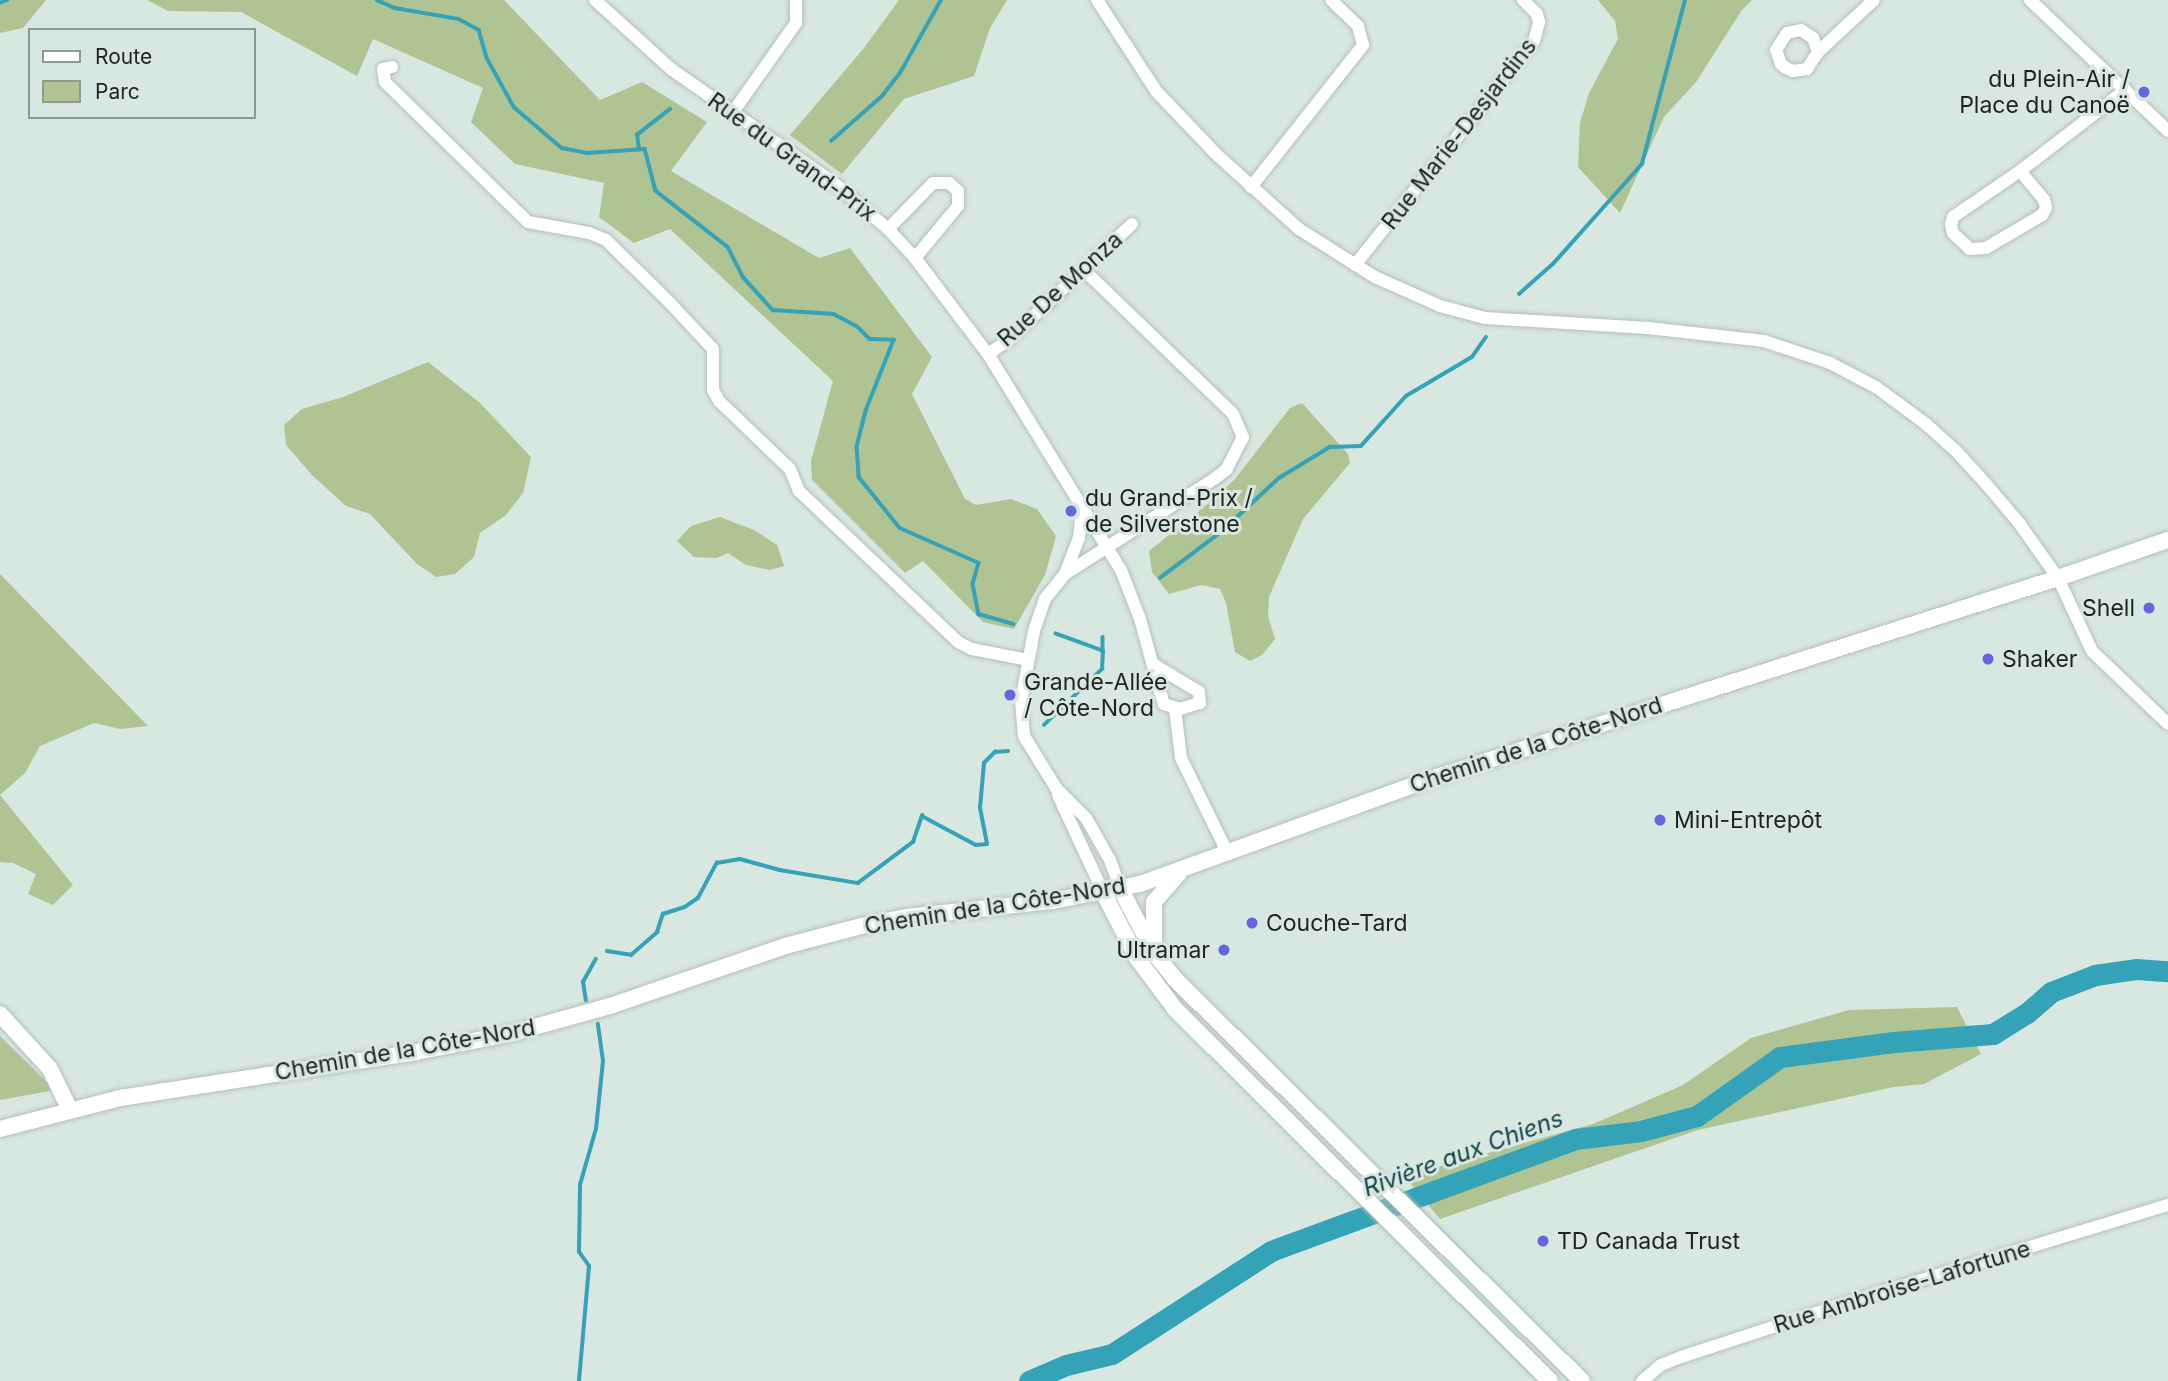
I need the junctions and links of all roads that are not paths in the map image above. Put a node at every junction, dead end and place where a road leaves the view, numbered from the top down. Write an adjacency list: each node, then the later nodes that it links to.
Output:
1 (595, 0): 11 (street, Rue du Grand-Prix)
2 (796, 0): 11 (street)
3 (1097, 0): 14 (street)
4 (1331, 0): 14 (street)
5 (1523, 0): 18 (street, Rue Marie-Desjardins)
6 (1874, 0): 8 (street)
7 (2030, 0): 10 (street)
8 (1818, 52)
9 (392, 67): 26 (street)
10 (2125, 90): 12 (street); 13 (street)
11 (733, 112): 16 (street, Rue du Grand-Prix)
12 (2168, 131)
13 (2020, 171): 13 (street)
14 (1251, 187): 18 (street)
15 (1132, 224): 19 (street, Rue De Monza)
16 (888, 229): 17 (street, Rue du Grand-Prix); 17 (street)
17 (915, 258): 20 (street, Rue du Grand-Prix)
18 (1354, 265): 25 (street)
19 (1084, 270): 20 (street, Rue De Monza); 23 (street)
20 (988, 354): 21 (street, Rue du Grand-Prix)
21 (1082, 511): 23 (street, Rue du Grand-Prix); 24 (street)
22 (2168, 540): 25 (street, Chemin de la Côte-Nord)
23 (1105, 547): 24 (street); 27 (street, Rue du Grand-Prix)
24 (1065, 574): 26 (street)
25 (2058, 578): 29 (street); 31 (street, Chemin de la Côte-Nord)
26 (1028, 660): 30 (street)
27 (1153, 664): 28 (street, Rue du Grand-Prix); 28 (street)
28 (1175, 709): 31 (street)
29 (2168, 724)
30 (1056, 788): 33 (street); 34 (street)
31 (1228, 854): 32 (street, Chemin de la Côte-Nord)
32 (1181, 872): 33 (street, Chemin de la Côte-Nord); 35 (street)
33 (1120, 888): 34 (street, Chemin de la Côte-Nord); 35 (street)
34 (1103, 892): 37 (street, Chemin de la Côte-Nord); 41 (street)
35 (1154, 953): 39 (street)
36 (0, 1014): 37 (street)
37 (70, 1110): 38 (street, Chemin de la Côte-Nord)
38 (0, 1129)
39 (1400, 1203): 41 (street); 43 (street)
40 (2168, 1205): 44 (street, Rue Ambroise-Lafortune)
41 (1380, 1212): 42 (street)
42 (1550, 1381)
43 (1582, 1381)
44 (1642, 1381)

